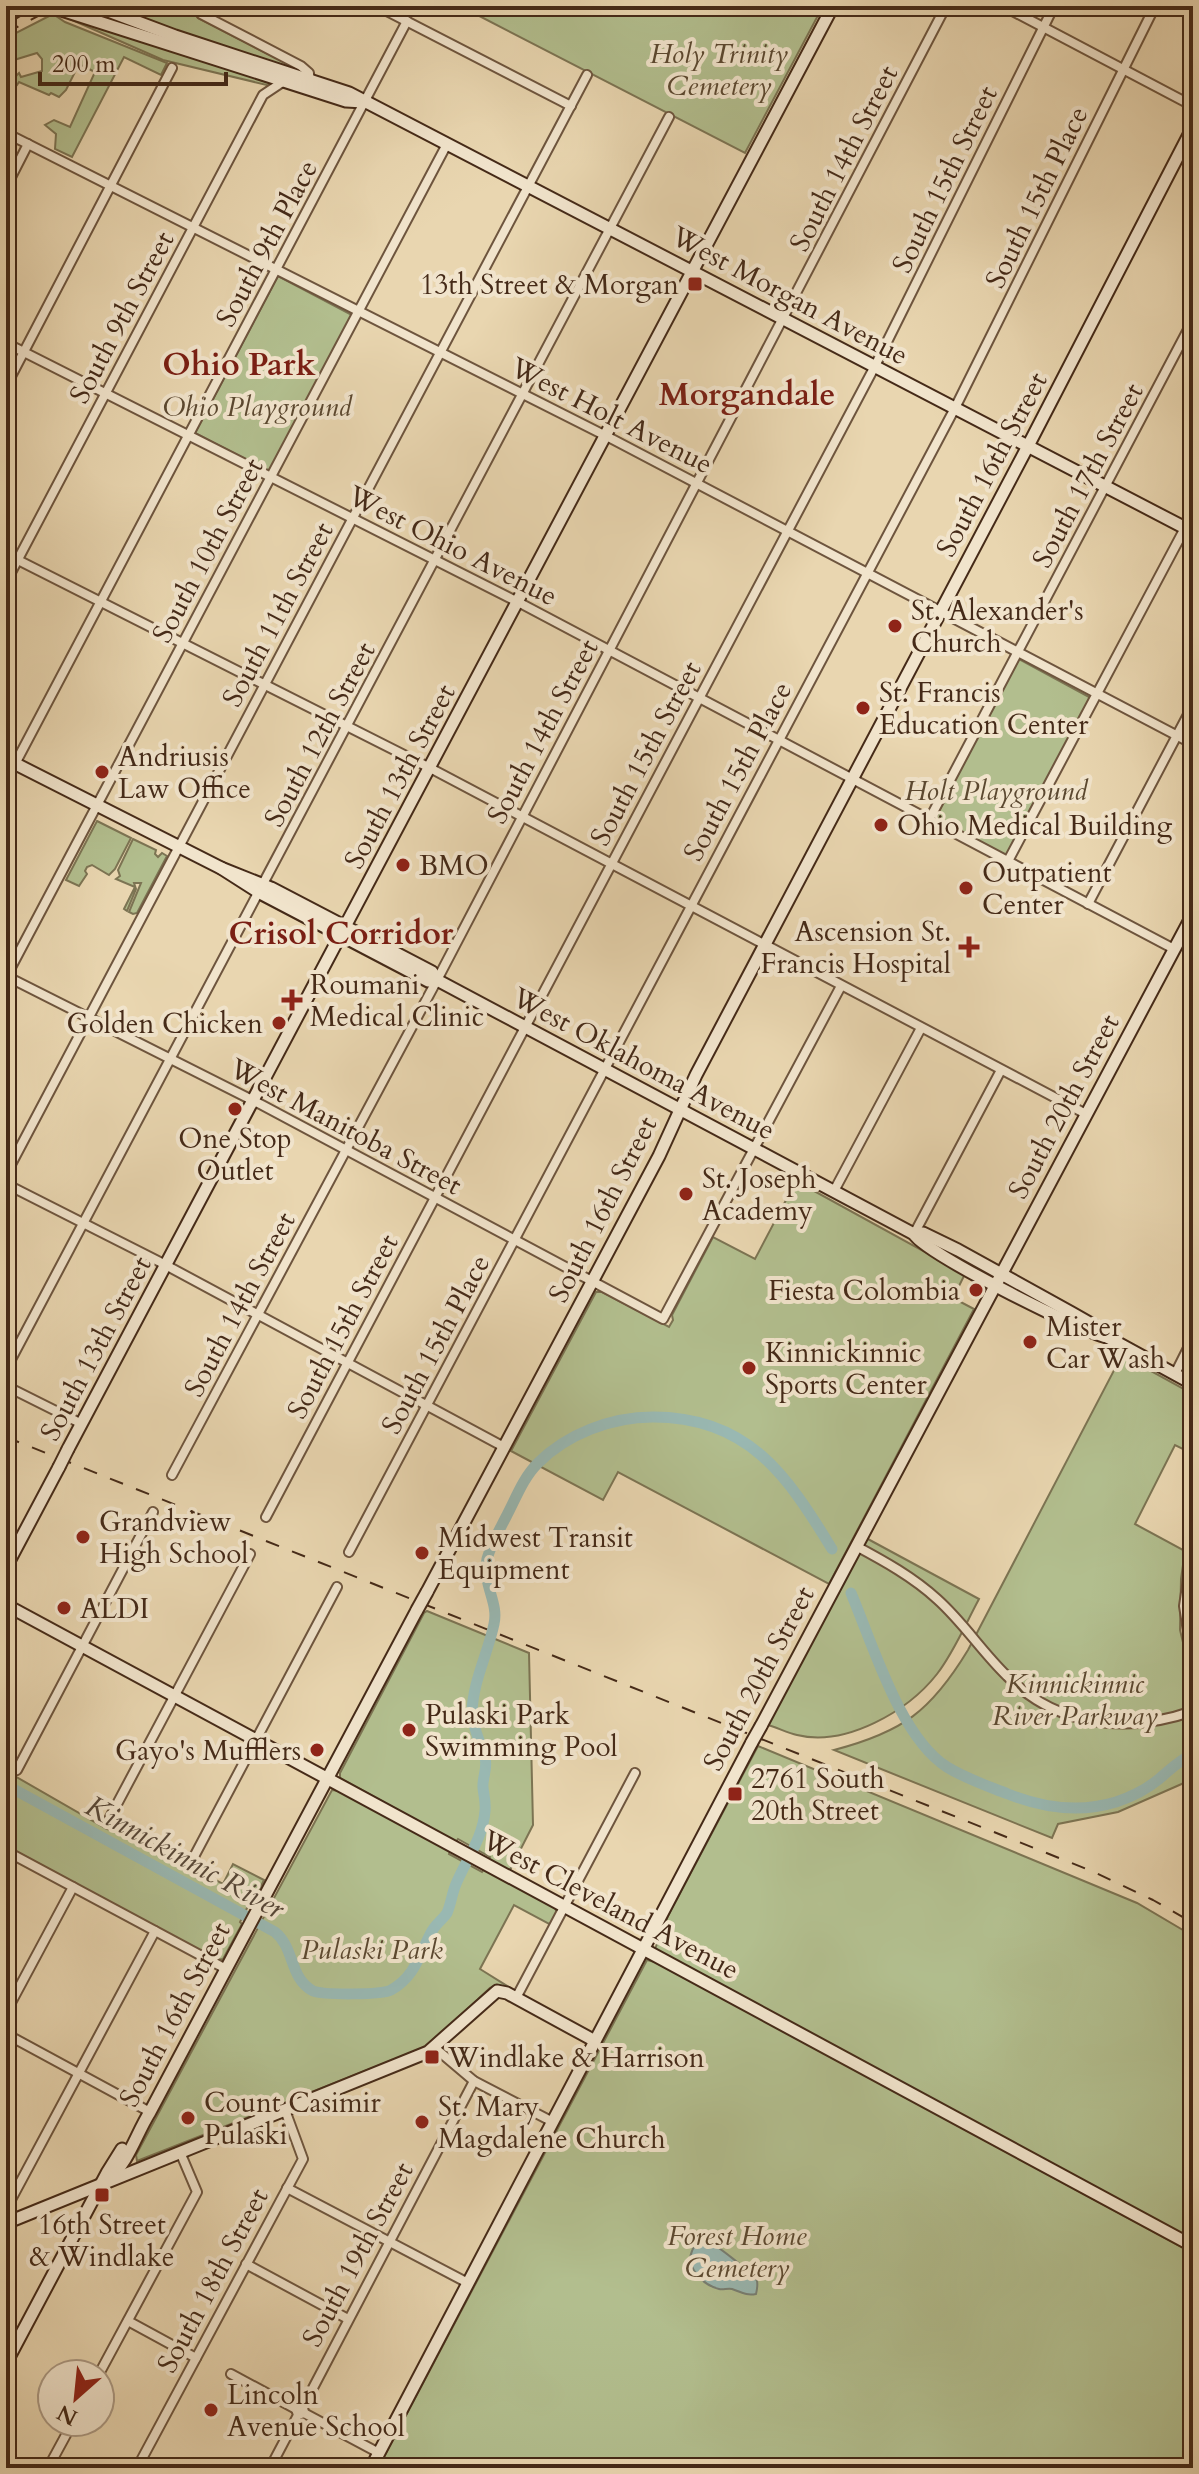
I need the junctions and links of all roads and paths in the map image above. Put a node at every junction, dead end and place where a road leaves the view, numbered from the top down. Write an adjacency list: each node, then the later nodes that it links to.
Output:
1 (24, 6): 11 (street)
2 (49, 6): 17 (street, West Morgan Avenue)
3 (95, 6): 18 (street, West Morgan Avenue)
4 (377, 6): 12 (street)
5 (833, 6): 33 (street, South 13th Street)
6 (946, 6): 35 (street, South 14th Street)
7 (1003, 6): 13 (street)
8 (1054, 6): 13 (street, South 15th Street)
9 (1155, 6): 15 (street, South 15th Place)
10 (203, 10): 18 (street)
11 (6, 17)
12 (407, 21): 19 (street, South 9th Place); 20 (street)
13 (1043, 28): 15 (street); 40 (street, South 15th Street)
14 (172, 68): 29 (street)
15 (1124, 69): 21 (street); 44 (street, South 15th Place)
16 (587, 75): 20 (street, South 11th Street)
17 (284, 81): 18 (street, West Morgan Avenue); 30 (street, South 9th Street)
18 (310, 84): 19 (street, West Morgan Avenue)
19 (364, 102): 26 (street, West Morgan Avenue); 32 (street, South 9th Place)
20 (571, 106): 27 (street, South 11th Street)
21 (1193, 106)
22 (669, 117): 31 (street, South 12th Street)
23 (1193, 127): 47 (street, South 16th Street)
24 (6, 133): 25 (street, West Holt Avenue)
25 (28, 144): 28 (street); 29 (street, West Holt Avenue)
26 (447, 144): 27 (street, West Morgan Avenue); 34 (street, South 10th Street)
27 (529, 186): 31 (street, West Morgan Avenue); 39 (street, South 11th Street)
28 (6, 187)
29 (111, 187): 30 (street, West Holt Avenue); 38 (street)
30 (193, 228): 32 (street, West Holt Avenue); 43 (street, South 9th Street)
31 (611, 228): 33 (street, West Morgan Avenue); 42 (street, South 12th Street)
32 (276, 270): 34 (street, West Holt Avenue); 45 (street, South 9th Place)
33 (694, 270): 35 (street, West Morgan Avenue); 46 (street, South 13th Street)
34 (358, 312): 39 (street, West Holt Avenue); 48 (street, South 10th Street)
35 (785, 318): 40 (street, West Morgan Avenue); 49 (street, South 14th Street)
36 (1193, 320): 50 (street, South 17th Street)
37 (6, 343): 38 (street, West Ohio Avenue)
38 (24, 352): 41 (street); 43 (street, West Ohio Avenue)
39 (442, 352): 42 (street, West Holt Avenue); 52 (street, South 11th Street)
40 (875, 366): 44 (street, West Morgan Avenue); 54 (street, South 15th Street)
41 (6, 386)
42 (522, 393): 46 (street, West Holt Avenue); 57 (street, South 12th Street)
43 (106, 394): 45 (street, West Ohio Avenue); 56 (street, South 9th Street)
44 (955, 408): 47 (street, West Morgan Avenue); 58 (street, South 15th Place)
45 (189, 435): 48 (street, West Ohio Avenue); 60 (street, South 9th Place)
46 (606, 436): 49 (street, West Holt Avenue); 61 (street, South 13th Street)
47 (1028, 446): 50 (street, West Morgan Avenue); 62 (street, South 16th Street)
48 (271, 476): 52 (street, West Ohio Avenue); 63 (street, South 10th Street)
49 (698, 483): 54 (street, West Holt Avenue); 64 (street, South 14th Street)
50 (1105, 486): 53 (street, West Morgan Avenue); 65 (street, South 17th Street)
51 (1193, 513): 53 (street)
52 (353, 518): 57 (street, West Ohio Avenue); 66 (street, South 11th Street)
53 (1189, 530): 67 (street)
54 (788, 531): 58 (street, West Holt Avenue); 68 (street, South 15th Street)
55 (6, 554): 56 (street)
56 (17, 559): 59 (street, South 9th Street); 60 (street)
57 (435, 561): 61 (street, West Ohio Avenue); 70 (street, South 12th Street)
58 (867, 572): 62 (street, West Holt Avenue); 72 (street, South 15th Place)
59 (6, 582)
60 (101, 602): 63 (street); 74 (street, South 9th Place)
61 (518, 602): 64 (street, West Ohio Avenue); 75 (street, South 13th Street)
62 (941, 613): 65 (street, West Holt Avenue); 76 (street, South 16th Street)
63 (184, 642): 66 (street); 78 (street, South 10th Street)
64 (609, 650): 68 (street, West Ohio Avenue); 79 (street, South 14th Street)
65 (1018, 653): 67 (street, West Holt Avenue); 80 (street, South 17th Street)
66 (265, 684): 70 (street); 81 (street, South 11th Street)
67 (1097, 694): 71 (street, West Holt Avenue); 82 (street)
68 (700, 699): 72 (street, West Ohio Avenue); 83 (street, South 15th Street)
69 (1193, 705): 71 (street)
70 (348, 726): 75 (street); 84 (street, South 12th Street)
71 (1177, 736): 73 (street, West Holt Avenue); 85 (street)
72 (778, 739): 76 (street, West Ohio Avenue); 86 (street, South 15th Place)
73 (1193, 744)
74 (11, 761): 77 (street, South 9th Place); 78 (street, West Oklahoma Avenue)
75 (430, 768): 79 (street); 88 (street, South 13th Street)
76 (852, 779): 80 (street, West Ohio Avenue); 89 (street, South 16th Street)
77 (6, 781)
78 (98, 805): 81 (street, West Oklahoma Avenue); 91 (street, South 10th Street)
79 (522, 817): 83 (street); 92 (street, South 14th Street)
80 (929, 820): 82 (street, West Ohio Avenue)
81 (179, 847): 84 (street, West Oklahoma Avenue); 94 (street, South 11th Street)
82 (1008, 861): 85 (street, West Ohio Avenue)
83 (611, 864): 86 (street); 95 (street, South 15th Street)
84 (262, 888): 88 (street, West Oklahoma Avenue); 97 (street, South 12th Street)
85 (1088, 904): 90 (street, West Ohio Avenue)
86 (690, 906): 89 (street); 98 (street, South 15th Place)
87 (1193, 914): 90 (street, South 20th Street)
88 (345, 931): 92 (street, West Oklahoma Avenue); 100 (street, South 13th Street)
89 (765, 946): 93 (street); 101 (street, South 16th Street)
90 (1174, 949): 102 (street, South 20th Street)
91 (6, 976): 94 (street, West Manitoba Street)
92 (437, 980): 95 (street, West Oklahoma Avenue); 104 (street, South 14th Street)
93 (841, 986): 96 (street); 103 (street)
94 (89, 1018): 97 (street, West Manitoba Street); 105 (street, South 11th Street)
95 (526, 1027): 98 (street, West Oklahoma Avenue); 108 (street, South 15th Street)
96 (921, 1028): 99 (street); 107 (street)
97 (171, 1059): 100 (street, West Manitoba Street); 109 (street, South 12th Street)
98 (605, 1069): 101 (street, West Oklahoma Avenue); 111 (street, South 15th Place)
99 (1001, 1070): 102 (street); 110 (street)
100 (254, 1101): 104 (street, West Manitoba Street); 112 (street, South 13th Street)
101 (680, 1109): 103 (street, West Oklahoma Avenue); 114 (street, South 16th Street)
102 (1086, 1114): 113 (street, South 20th Street)
103 (755, 1149): 107 (street, West Oklahoma Avenue); 114 (street, West Manitoba Street)
104 (346, 1150): 108 (street, West Manitoba Street); 115 (street, South 14th Street)
105 (6, 1174)
106 (6, 1184): 109 (street)
107 (834, 1191): 110 (street, West Oklahoma Avenue)
108 (435, 1198): 111 (street, West Manitoba Street); 117 (street, South 15th Street)
109 (83, 1223): 112 (street); 118 (street, South 12th Street)
110 (914, 1234): 113 (street, West Oklahoma Avenue)
111 (515, 1240): 114 (street, West Manitoba Street); 122 (street, South 15th Place)
112 (167, 1266): 115 (street); 123 (street, South 13th Street)
113 (997, 1278): 119 (street, West Oklahoma Avenue); 129 (street, South 20th Street)
114 (592, 1281): 124 (street, South 16th Street)
115 (258, 1315): 117 (street); 125 (street, South 14th Street)
116 (1193, 1338): 119 (street)
117 (348, 1363): 122 (street); 127 (street, South 15th Street)
118 (6, 1369)
119 (1175, 1374): 120 (street, West Oklahoma Avenue)
120 (1193, 1384)
121 (6, 1386): 123 (street)
122 (427, 1405): 124 (street); 130 (street, South 15th Place)
123 (82, 1424): 132 (street, South 13th Street, bridge)
124 (504, 1447): 142 (street, South 16th Street, bridge)
125 (172, 1475)
126 (153, 1512): 135 (street)
127 (266, 1517)
128 (1193, 1545): 136 (street)
129 (856, 1546): 138 (street); 149 (street, South 20th Street, bridge)
130 (349, 1552)
131 (250, 1554): 137 (street)
132 (6, 1567)
133 (337, 1587): 139 (street)
134 (6, 1605): 135 (street, West Cleveland Avenue)
135 (82, 1646): 137 (street, West Cleveland Avenue); 140 (street)
136 (1193, 1663)
137 (175, 1696): 139 (street, West Cleveland Avenue); 143 (street)
138 (1193, 1711)
139 (255, 1740): 142 (street, West Cleveland Avenue); 145 (street)
140 (17, 1770)
141 (635, 1773): 147 (street)
142 (327, 1779): 147 (street, West Cleveland Avenue); 150 (street, South 16th Street)
143 (108, 1821)
144 (6, 1851): 146 (street)
145 (188, 1868)
146 (73, 1887): 148 (street); 152 (street)
147 (565, 1907): 149 (street, West Cleveland Avenue); 151 (street)
148 (155, 1931): 150 (street); 156 (street)
149 (644, 1950): 154 (street, South 20th Street); 169 (street, West Cleveland Avenue)
150 (226, 1969): 159 (street, South 16th Street)
151 (516, 1998): 154 (street); 155 (street)
152 (6, 2012)
153 (6, 2034): 156 (street)
154 (595, 2041): 160 (street, South 20th Street)
155 (435, 2048): 157 (street); 158 (street)
156 (77, 2072): 159 (street); 166 (street)
157 (474, 2081): 160 (street); 168 (street, South 19th Street)
158 (285, 2110): 162 (street); 165 (street, South 18th Street)
159 (150, 2112): 161 (street, South 16th Street)
160 (553, 2122): 171 (street, South 20th Street)
161 (132, 2143): 163 (street); 164 (street, South 16th Street)
162 (180, 2152): 163 (street); 173 (street)
163 (141, 2168): 164 (street)
164 (102, 2183): 167 (street); 176 (street, South 16th Street)
165 (287, 2188): 168 (street); 170 (street, South 18th Street)
166 (6, 2209)
167 (6, 2223)
168 (389, 2242): 171 (street); 172 (street, South 19th Street)
169 (1193, 2246)
170 (246, 2264): 172 (street); 175 (street, South 18th Street)
171 (468, 2283): 180 (street, South 20th Street)
172 (348, 2319): 178 (street, South 19th Street)
173 (128, 2321): 174 (street); 175 (street)
174 (108, 2358)
175 (196, 2358): 184 (street, South 18th Street)
176 (6, 2363)
177 (231, 2374): 178 (street)
178 (300, 2411): 180 (street); 185 (street, South 19th Street)
179 (64, 2438): 183 (street)
180 (379, 2453): 186 (street, South 20th Street)
181 (6, 2465): 182 (street)
182 (12, 2468)
183 (48, 2468)
184 (137, 2468)
185 (270, 2468)
186 (371, 2468)

